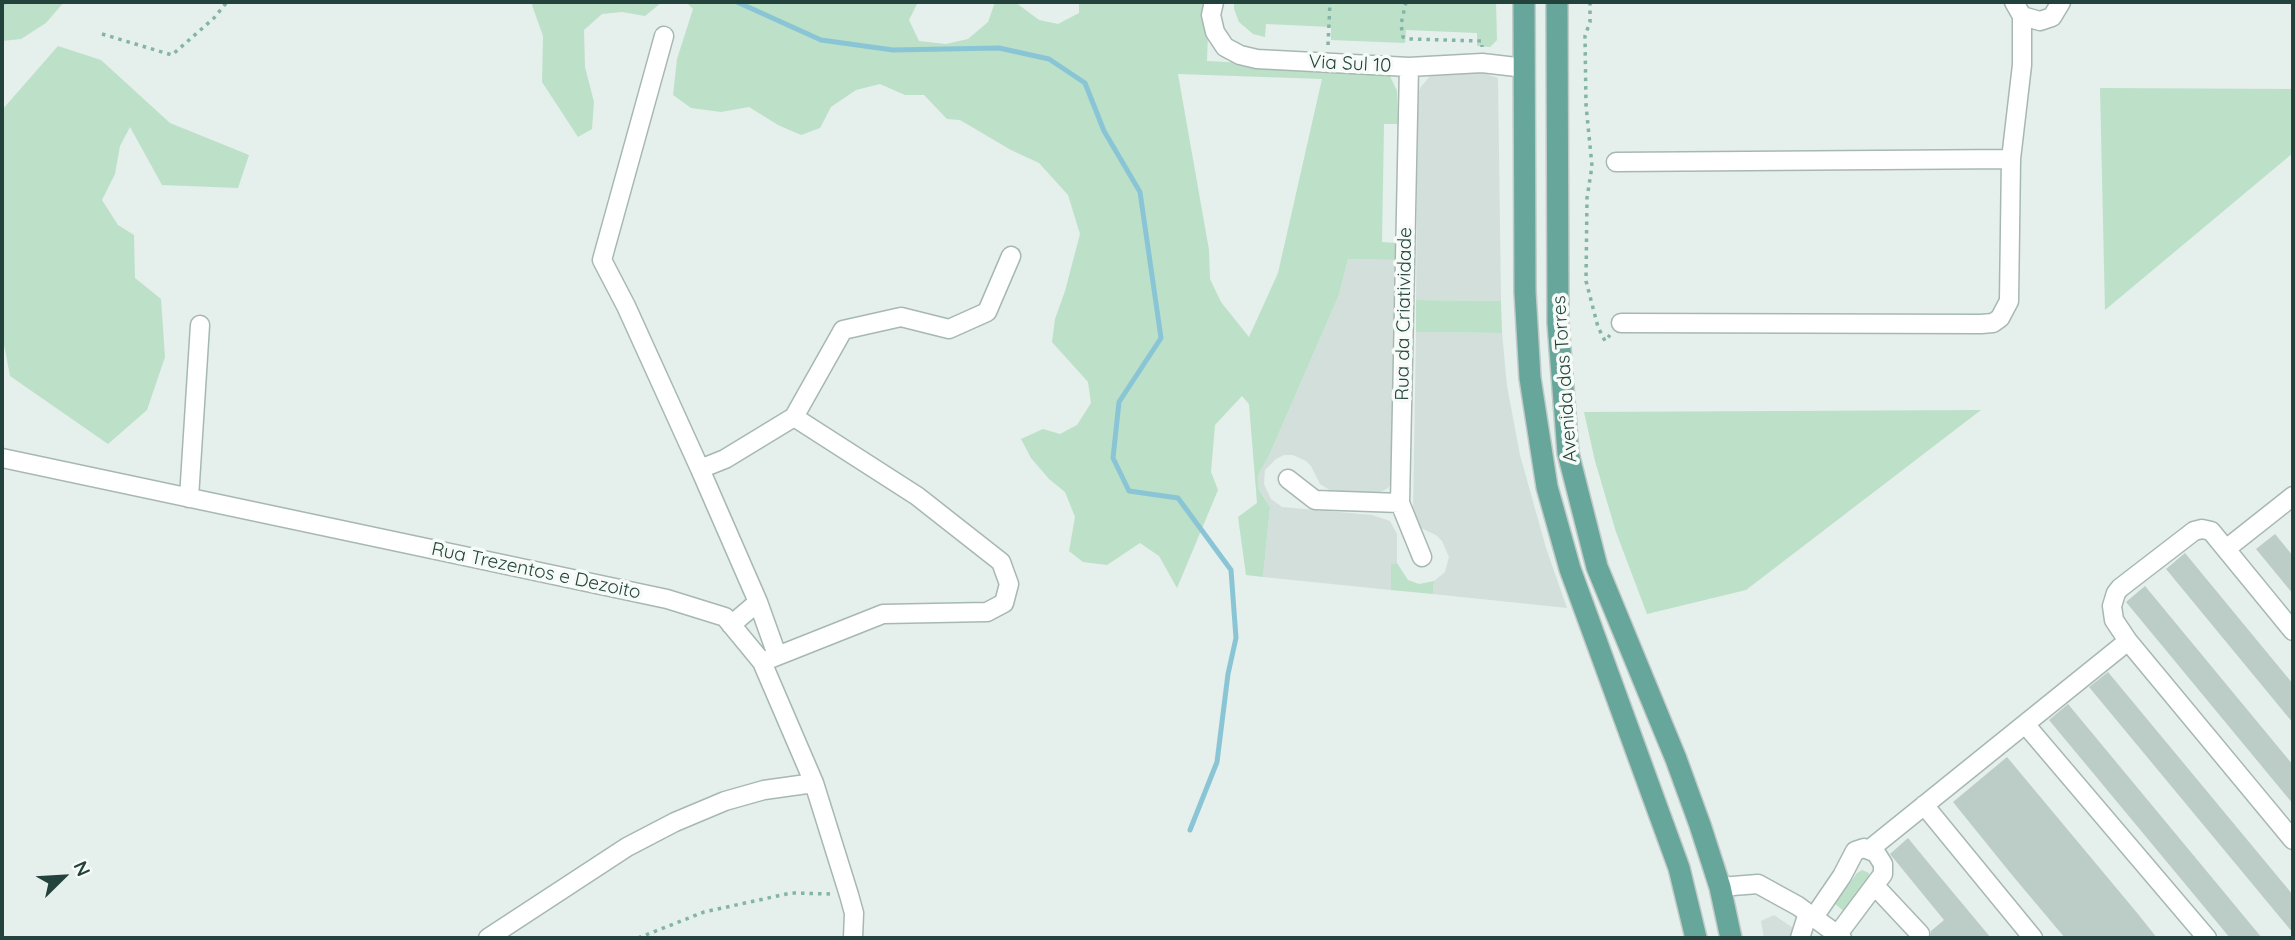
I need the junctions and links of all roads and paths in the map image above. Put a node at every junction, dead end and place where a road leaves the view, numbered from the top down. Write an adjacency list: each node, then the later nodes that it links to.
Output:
1 (226, 2): 11 (path)
2 (1214, 2): 14 (street, Via Sul 10)
3 (1330, 2): 14 (path)
4 (1406, 2): 13 (path)
5 (1524, 2): 17 (main road, Avenida das Torres)
6 (1557, 2): 43 (main road, Avenida das Torres)
7 (1590, 2): 21 (path)
8 (2062, 2): 10 (street)
9 (2018, 9): 10 (street); 15 (street)
10 (2046, 20): 15 (street)
11 (102, 34)
12 (663, 36): 25 (street)
13 (1482, 63): 16 (street, Via Sul 10); 17 (street, Via Sul 10)
14 (1328, 64): 16 (street, Via Sul 10)
15 (2022, 65): 18 (street)
16 (1409, 67): 29 (street, Rua da Criatividade)
17 (1525, 68): 51 (main road, Avenida das Torres)
18 (2011, 159): 19 (street); 21 (street)
19 (1616, 162)
20 (1010, 256): 23 (street)
21 (1621, 323)
22 (200, 325): 28 (street)
23 (794, 417): 25 (street); 36 (street)
24 (2, 458): 28 (street, Rua Trezentos e Dezoito)
25 (700, 469): 32 (street)
26 (1288, 479): 29 (street)
27 (2293, 496): 30 (street)
28 (189, 498): 33 (street, Rua Trezentos e Dezoito)
29 (1400, 503): 31 (street, Rua da Criatividade)
30 (2226, 549): 34 (street); 35 (street)
31 (1422, 557)
32 (758, 602): 33 (street); 36 (street)
33 (732, 625): 36 (street, Rua Trezentos e Dezoito)
34 (2293, 631)
35 (2128, 641): 37 (street); 40 (street)
36 (769, 658): 38 (street, Rua Trezentos e Dezoito)
37 (2025, 724): 39 (street); 55 (street)
38 (814, 783): 44 (street, Rua Trezentos e Dezoito); 48 (street)
39 (1924, 805): 41 (street); 54 (street)
40 (2293, 840)
41 (1870, 849): 42 (street); 45 (street)
42 (1875, 886): 46 (street); 47 (street)
43 (1720, 887): 45 (street); 52 (main road, Avenida das Torres)
44 (849, 895): 49 (path); 50 (street, Rua Trezentos e Dezoito)
45 (1811, 915): 47 (street); 53 (street)
46 (1920, 934)
47 (1840, 936)
48 (488, 938)
49 (638, 938)
50 (853, 938)
51 (1696, 938)
52 (1731, 938)
53 (1800, 938)
54 (2033, 938)
55 (2207, 938)

